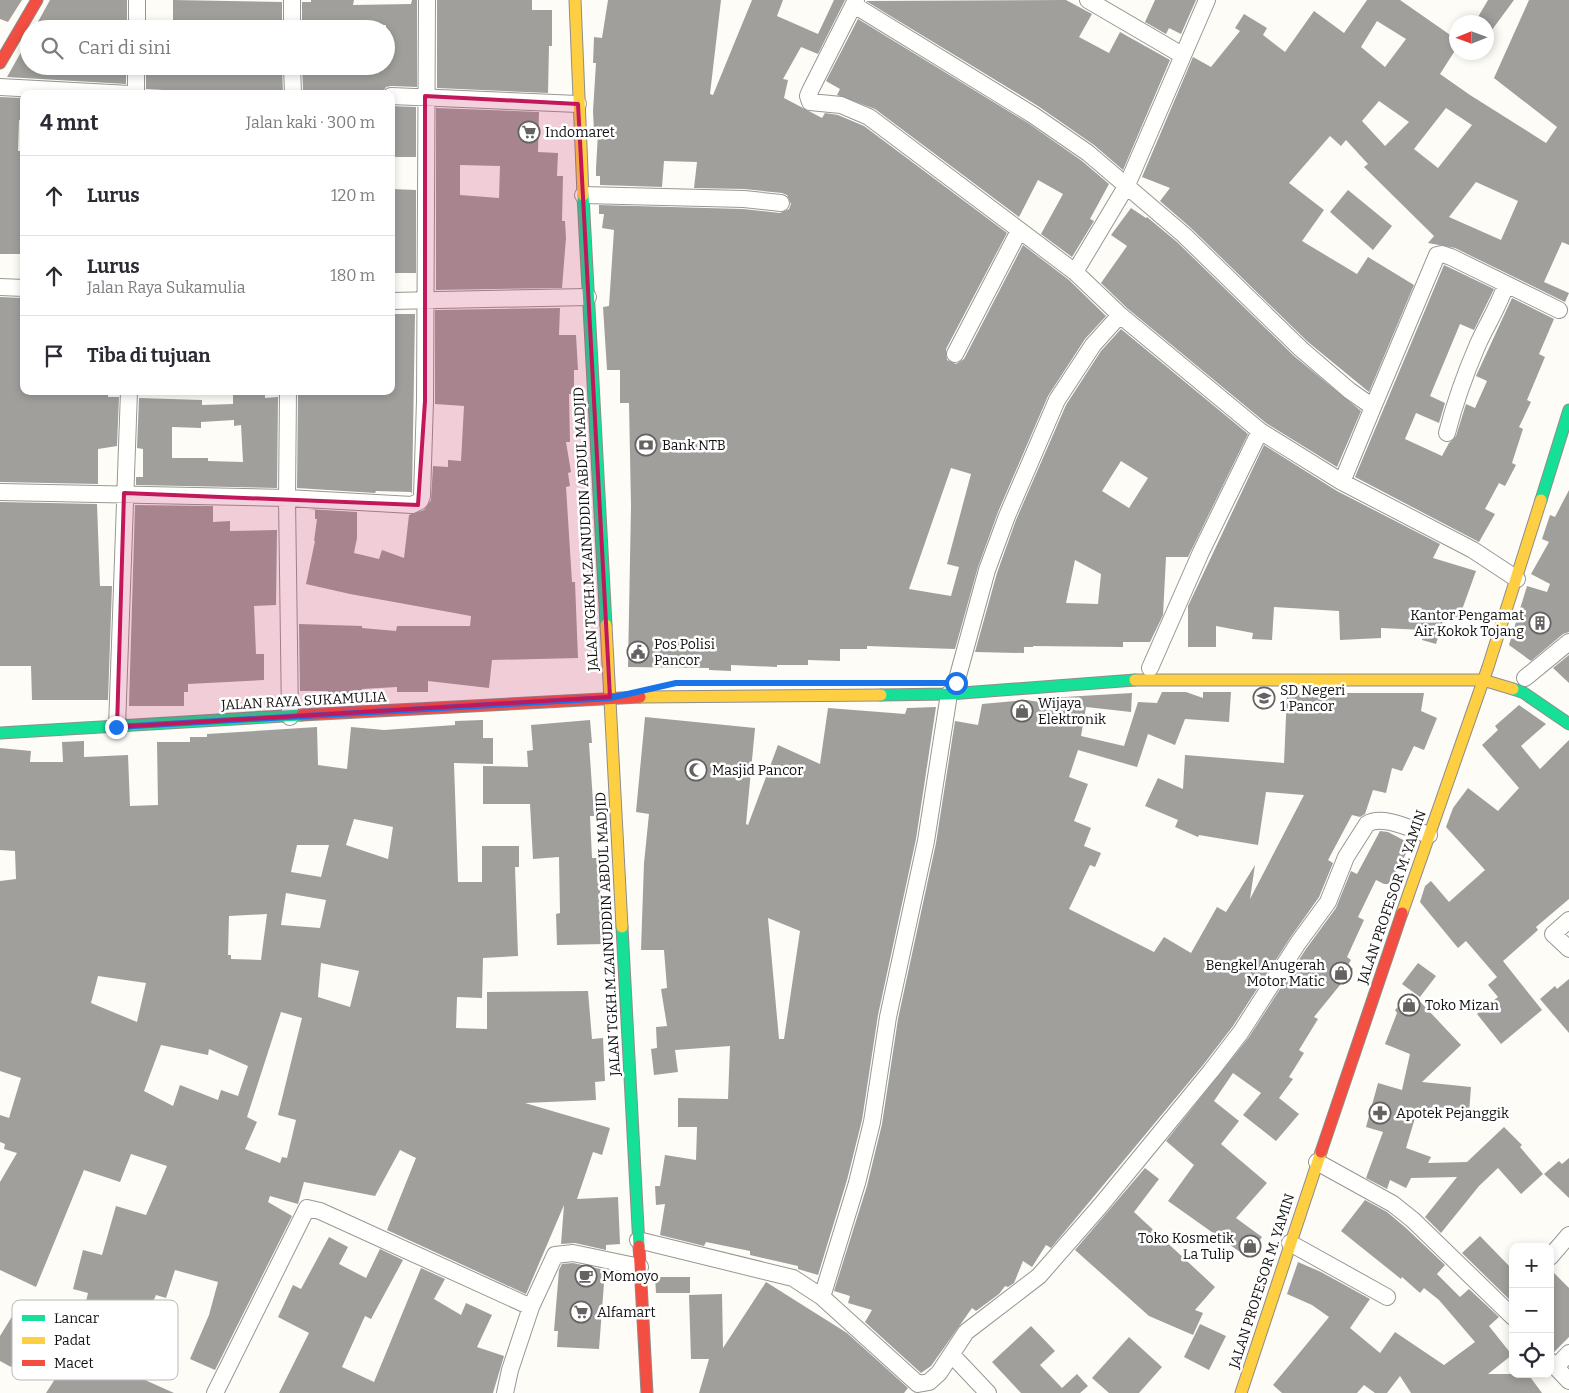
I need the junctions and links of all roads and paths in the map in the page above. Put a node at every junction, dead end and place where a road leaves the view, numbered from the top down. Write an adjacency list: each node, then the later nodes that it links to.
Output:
1 (37, 0): 9 (main road)
2 (137, 0): 10 (street)
3 (292, 0): 11 (street)
4 (427, 0): 22 (street)
5 (575, 0): 23 (main road, JALAN TGKH.M.ZAINUDDIN ABDUL MADJID)
6 (1088, 0): 13 (street)
7 (1206, 0): 13 (street)
8 (855, 2): 24 (street); 27 (street)
9 (24, 20)
10 (137, 20)
11 (292, 20)
12 (20, 26): 14 (main road)
13 (1182, 55): 24 (street)
14 (0, 63)
15 (136, 75): 19 (street)
16 (292, 75): 20 (street)
17 (0, 88): 18 (street)
18 (43, 90)
19 (136, 90)
20 (292, 90)
21 (395, 96): 22 (street)
22 (425, 96): 23 (street); 34 (street)
23 (578, 104): 25 (main road, JALAN TGKH.M.ZAINUDDIN ABDUL MADJID)
24 (1127, 185): 28 (street); 40 (street)
25 (583, 195): 26 (street); 32 (main road, JALAN TGKH.M.ZAINUDDIN ABDUL MADJID)
26 (781, 203)
27 (1019, 231): 28 (street); 37 (street)
28 (1075, 272): 36 (street)
29 (1506, 284): 35 (street); 40 (street); 43 (street)
30 (0, 287): 31 (street)
31 (20, 288)
32 (588, 297): 34 (street); 63 (main road, JALAN TGKH.M.ZAINUDDIN ABDUL MADJID)
33 (395, 301): 34 (street)
34 (425, 302): 47 (street)
35 (1560, 310)
36 (1120, 315): 42 (street); 62 (street)
37 (956, 354)
38 (129, 395): 46 (street)
39 (288, 395): 47 (street)
40 (1373, 407): 44 (street)
41 (1569, 410): 48 (main road, JALAN PROFESOR M. YAMIN)
42 (1260, 431): 44 (street); 51 (street)
43 (1447, 433)
44 (1342, 482): 48 (street)
45 (0, 492): 46 (street)
46 (124, 493): 47 (street); 66 (street)
47 (287, 498): 64 (street)
48 (1517, 578): 52 (main road, JALAN PROFESOR M. YAMIN)
49 (1569, 642): 55 (street)
50 (1474, 666): 52 (main road)
51 (1155, 668): 53 (main road)
52 (1493, 668): 57 (main road, JALAN PROFESOR M. YAMIN)
53 (1120, 669)
54 (1031, 674): 60 (main road)
55 (1521, 676): 61 (main road)
56 (984, 680): 62 (main road)
57 (1483, 680): 60 (main road); 65 (main road); 68 (main road, JALAN PROFESOR M. YAMIN)
58 (866, 683): 62 (main road)
59 (667, 685): 63 (main road)
60 (1033, 686): 62 (main road)
61 (1539, 686)
62 (952, 689): 63 (main road); 77 (street)
63 (610, 698): 64 (main road, JALAN RAYA SUKAMULIA); 73 (main road, JALAN TGKH.M.ZAINUDDIN ABDUL MADJID)
64 (290, 717): 66 (main road, JALAN RAYA SUKAMULIA)
65 (1569, 724)
66 (116, 727): 67 (main road, JALAN RAYA SUKAMULIA)
67 (0, 733)
68 (1429, 835): 71 (main road, JALAN PROFESOR M. YAMIN); 82 (street)
69 (1569, 920): 70 (street)
70 (1569, 948)
71 (1317, 1162): 74 (main road, JALAN PROFESOR M. YAMIN); 80 (street)
72 (1569, 1235): 75 (street)
73 (638, 1240): 76 (main road, JALAN TGKH.M.ZAINUDDIN ABDUL MADJID); 77 (street)
74 (1290, 1243): 78 (street); 90 (main road, JALAN PROFESOR M. YAMIN)
75 (1554, 1252)
76 (640, 1267): 79 (street); 88 (main road, JALAN TGKH.M.ZAINUDDIN ABDUL MADJID)
77 (822, 1296): 82 (street)
78 (1387, 1296)
79 (531, 1306): 86 (street); 87 (street)
80 (1509, 1307)
81 (1569, 1353): 83 (street)
82 (952, 1355): 89 (street)
83 (1554, 1363)
84 (1554, 1365): 85 (street)
85 (1569, 1381)
86 (214, 1393)
87 (505, 1393)
88 (646, 1393)
89 (988, 1393)
90 (1241, 1393)

